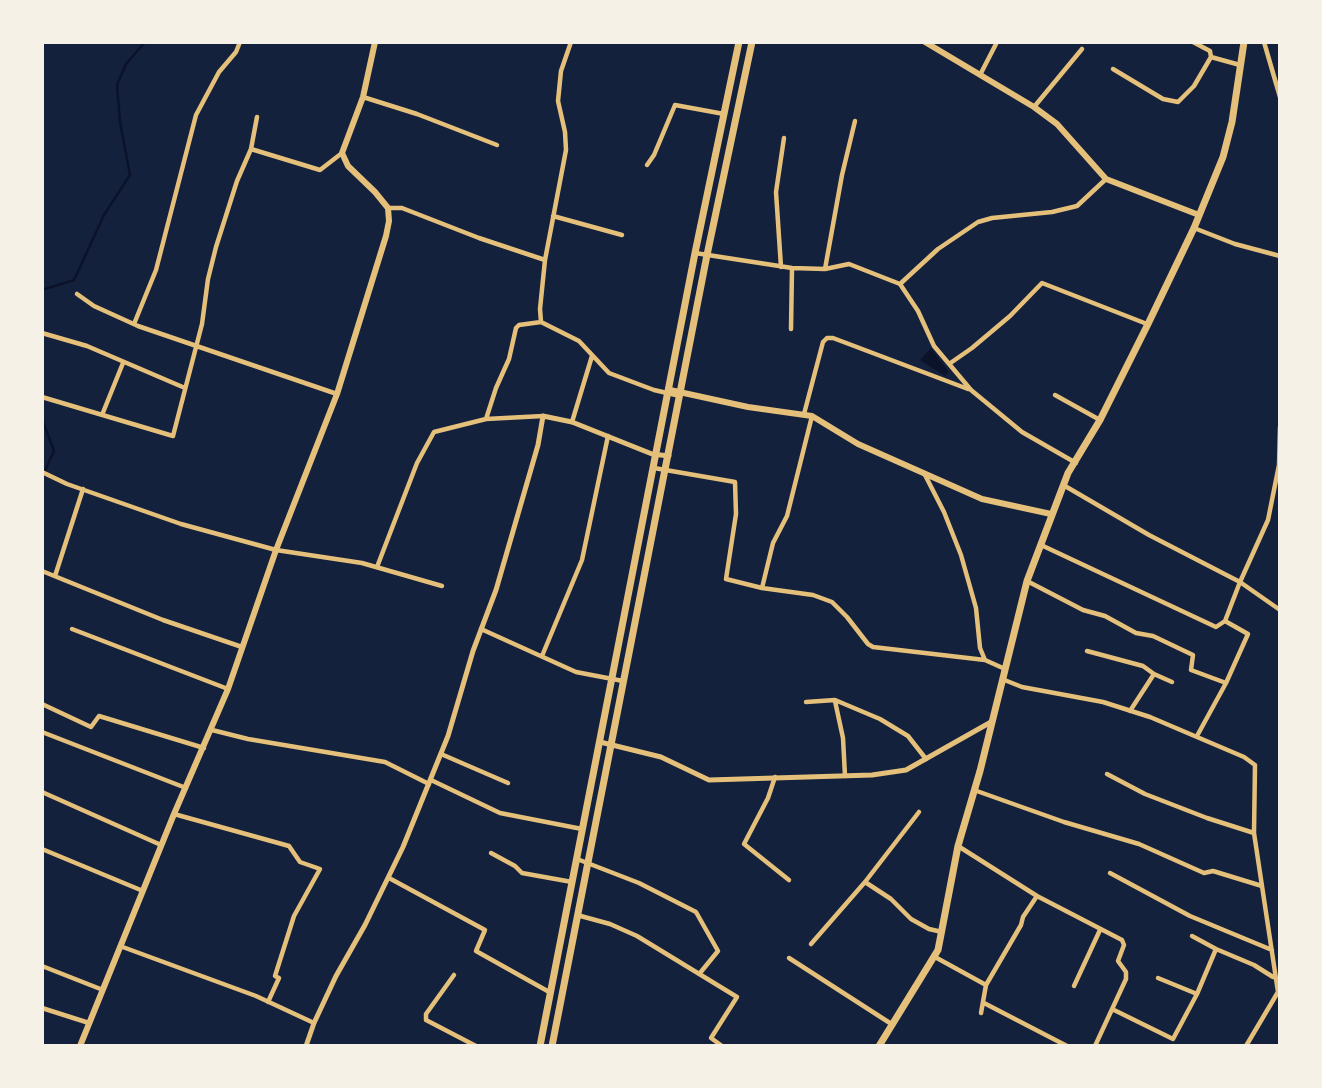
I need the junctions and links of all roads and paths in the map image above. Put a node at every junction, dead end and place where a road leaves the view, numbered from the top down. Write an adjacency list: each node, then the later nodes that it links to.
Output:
1 (240, 42): 43 (street)
2 (375, 42): 16 (main road)
3 (570, 42): 30 (street)
4 (739, 42): 19 (main road)
5 (752, 42): 34 (main road)
6 (925, 42): 15 (main road)
7 (997, 42): 15 (street)
8 (1193, 42): 12 (street)
9 (1244, 42): 13 (main road)
10 (1264, 42): 17 (street)
11 (1082, 48): 18 (street)
12 (1211, 57): 13 (street); 14 (street)
13 (1240, 65): 29 (main road)
14 (1113, 69)
15 (979, 75): 18 (main road)
16 (363, 97): 23 (street); 25 (main road)
17 (1280, 97)
18 (1034, 107): 27 (main road)
19 (724, 114): 26 (street); 33 (main road)
20 (257, 117): 24 (street)
21 (855, 121): 39 (street)
22 (784, 138): 37 (street)
23 (497, 145)
24 (251, 149): 25 (street); 47 (street)
25 (342, 153): 28 (main road)
26 (647, 165)
27 (1106, 179): 29 (main road); 40 (street)
28 (388, 208): 36 (street); 54 (main road)
29 (1199, 215): 31 (main road)
30 (553, 216): 32 (street); 36 (street)
31 (1194, 228): 35 (street); 44 (main road)
32 (622, 235)
33 (695, 253): 34 (street); 53 (main road)
34 (707, 255): 37 (street); 55 (main road)
35 (1280, 256)
36 (545, 260): 42 (street)
37 (781, 267): 38 (street)
38 (792, 268): 39 (street); 45 (street)
39 (825, 269): 40 (street)
40 (900, 284): 50 (street)
41 (77, 294): 43 (street)
42 (541, 322): 48 (street); 61 (street)
43 (134, 324): 47 (street)
44 (1148, 324): 50 (street); 62 (main road)
45 (791, 329)
46 (42, 333): 49 (street)
47 (197, 347): 51 (street); 54 (street)
48 (592, 356): 53 (street); 63 (street)
49 (123, 363): 51 (street); 58 (street)
50 (948, 364): 52 (street)
51 (184, 388): 58 (street)
52 (971, 390): 59 (street); 68 (street)
53 (669, 392): 55 (main road); 66 (main road)
54 (337, 394): 77 (main road)
55 (681, 394): 59 (main road); 67 (main road)
56 (1055, 395): 62 (street)
57 (42, 397): 58 (street)
58 (102, 415)
59 (808, 415): 71 (main road); 84 (street)
60 (543, 416): 61 (street); 63 (street); 88 (street)
61 (486, 419): 78 (street)
62 (1100, 420): 68 (main road)
63 (572, 422): 65 (street)
64 (1280, 427): 82 (street)
65 (608, 435): 66 (street); 91 (street)
66 (657, 454): 67 (street); 69 (main road)
67 (669, 456): 70 (main road)
68 (1076, 463): 73 (main road)
69 (654, 468): 70 (street); 95 (main road)
70 (666, 470): 84 (street); 97 (main road)
71 (923, 471): 75 (main road); 92 (street)
72 (42, 472): 74 (street)
73 (1065, 486): 75 (main road); 82 (street)
74 (83, 489): 77 (street); 80 (street)
75 (1051, 513): 76 (main road)
76 (1041, 544): 81 (main road); 86 (street)
77 (276, 550): 78 (street); 89 (main road)
78 (377, 567): 83 (street)
79 (42, 571): 80 (street)
80 (55, 576): 89 (street)
81 (1027, 581): 93 (main road); 99 (street)
82 (1240, 582): 85 (street); 86 (street)
83 (442, 586)
84 (762, 588): 92 (street)
85 (1280, 610)
86 (1225, 621): 99 (street)
87 (72, 629): 100 (street)
88 (481, 629): 91 (street); 112 (street)
89 (242, 647): 100 (main road)
90 (1087, 651): 94 (street)
91 (542, 656): 95 (street)
92 (985, 660): 93 (street)
93 (1005, 669): 96 (main road)
94 (1154, 674): 98 (street); 104 (street)
95 (612, 679): 97 (street); 109 (main road)
96 (1002, 679): 104 (street); 105 (main road)
97 (624, 682): 110 (main road)
98 (1172, 682)
99 (1226, 683): 108 (street)
100 (228, 689): 106 (main road)
101 (835, 700): 102 (street); 113 (street); 115 (street)
102 (806, 702)
103 (42, 704): 111 (street)
104 (1130, 710): 108 (street)
105 (991, 722): 113 (street); 120 (main road)
106 (212, 730): 111 (main road); 117 (street)
107 (42, 732): 119 (street)
108 (1197, 736): 125 (street)
109 (600, 742): 110 (street); 124 (main road)
110 (612, 745): 116 (street); 131 (main road)
111 (204, 748): 119 (main road)
112 (441, 754): 117 (street); 118 (street)
113 (926, 760): 115 (street)
114 (1108, 774): 125 (street)
115 (845, 776): 116 (street)
116 (775, 777): 134 (street)
117 (430, 782): 124 (street); 133 (street)
118 (508, 783)
119 (186, 788): 123 (main road)
120 (974, 790): 127 (main road); 137 (street)
121 (42, 792): 126 (street)
122 (919, 812): 135 (street)
123 (174, 814): 126 (main road); 161 (street)
124 (583, 830): 130 (main road)
125 (1254, 833): 137 (street)
126 (161, 845): 138 (main road)
127 (958, 846): 139 (street); 142 (main road)
128 (42, 849): 138 (street)
129 (491, 853): 136 (street)
130 (577, 859): 131 (street); 136 (main road)
131 (588, 864): 140 (main road); 151 (street)
132 (1110, 873): 147 (street)
133 (389, 878): 159 (street); 166 (street)
134 (789, 880)
135 (865, 881): 142 (street); 144 (street)
136 (572, 882): 159 (main road)
137 (1262, 886): 147 (street)
138 (143, 891): 145 (main road)
139 (1037, 896): 141 (street); 155 (street)
140 (577, 915): 151 (street); 173 (main road)
141 (1100, 930): 156 (street); 164 (street)
142 (943, 932): 148 (main road)
143 (1192, 936): 146 (street)
144 (811, 944)
145 (120, 946): 157 (main road); 161 (street)
146 (1216, 949): 153 (street); 160 (street)
147 (1272, 951): 153 (street)
148 (935, 957): 155 (street); 168 (main road)
149 (789, 958): 168 (street)
150 (42, 966): 157 (street)
151 (700, 974): 174 (street)
152 (454, 975): 171 (street)
153 (1274, 977): 158 (street)
154 (1158, 978): 160 (street)
155 (986, 985): 162 (street)
156 (1074, 986)
157 (103, 990): 167 (main road)
158 (1279, 992): 178 (street)
159 (552, 993): 172 (main road)
160 (1197, 994): 164 (street)
161 (268, 1002): 166 (street)
162 (984, 1003): 165 (street); 176 (street)
163 (42, 1008): 167 (street)
164 (1112, 1009): 177 (street)
165 (981, 1013)
166 (314, 1023): 170 (street)
167 (89, 1024): 169 (main road)
168 (894, 1025): 175 (main road)
169 (80, 1046)
170 (306, 1046)
171 (476, 1046)
172 (540, 1046)
173 (552, 1046)
174 (722, 1046)
175 (879, 1046)
176 (1067, 1046)
177 (1095, 1046)
178 (1246, 1046)

